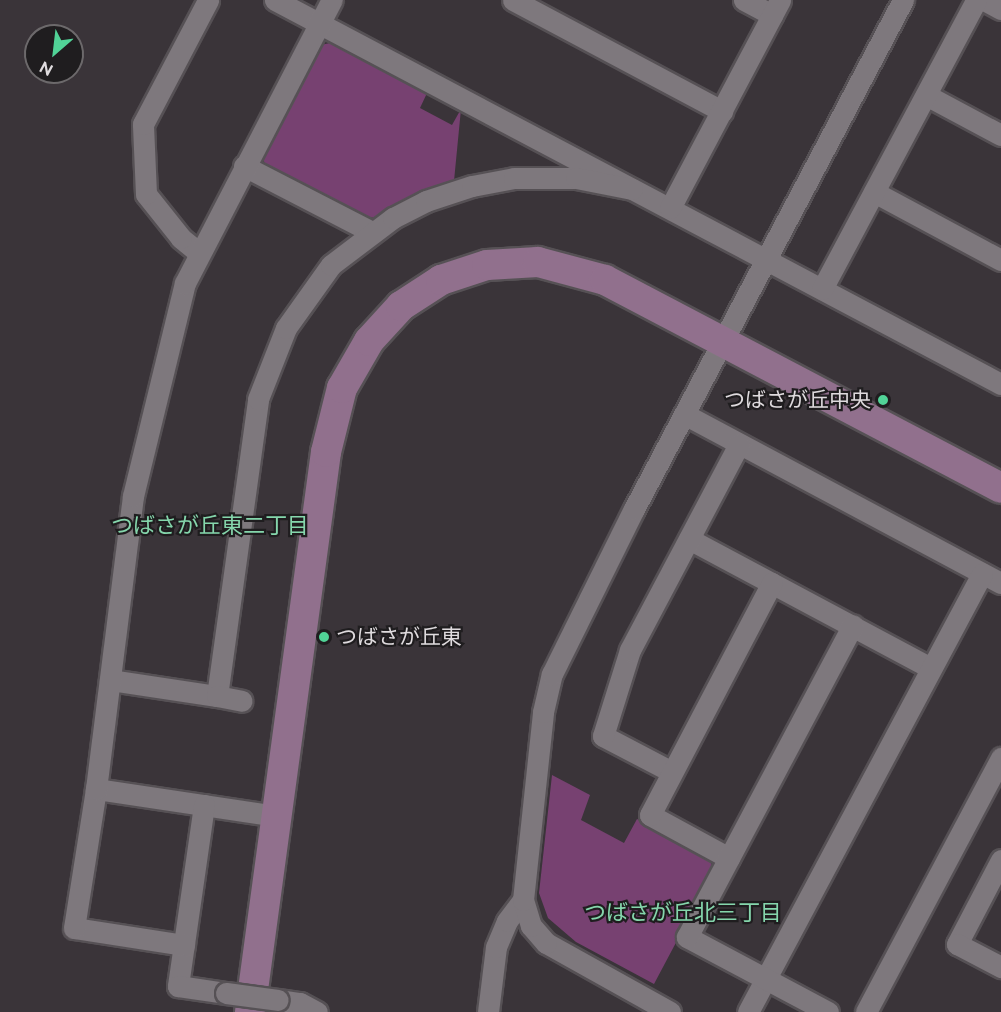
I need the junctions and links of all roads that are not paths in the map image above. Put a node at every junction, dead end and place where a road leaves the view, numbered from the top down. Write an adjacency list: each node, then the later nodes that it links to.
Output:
1 (208, 0): 20 (street)
2 (275, 0): 11 (street)
3 (332, 0): 11 (street)
4 (513, 0): 13 (street)
5 (744, 0): 9 (street)
6 (903, 0): 21 (street)
7 (976, 0): 12 (street)
8 (984, 0): 10 (street)
9 (776, 7): 13 (street)
10 (1001, 9)
11 (320, 23): 15 (street); 16 (street)
12 (926, 95): 14 (street); 17 (street)
13 (722, 111): 18 (street)
14 (1001, 135)
15 (244, 166): 19 (street); 20 (street)
16 (632, 189): 18 (street); 19 (street)
17 (874, 192): 22 (street); 23 (street)
18 (670, 208): 21 (street)
19 (370, 231): 36 (street)
20 (198, 252): 35 (street)
21 (766, 259): 23 (street); 24 (street)
22 (1001, 260)
23 (822, 289): 25 (street)
24 (723, 341): 26 (street); 28 (street); 42 (street)
25 (1001, 384)
26 (684, 414): 27 (street); 45 (street)
27 (739, 444): 29 (street); 30 (street)
28 (1001, 488)
29 (689, 539): 31 (street); 39 (street)
30 (982, 573): 32 (street); 34 (street)
31 (772, 583): 33 (street); 39 (street)
32 (1001, 583)
33 (853, 625): 34 (street); 43 (street)
34 (931, 668): 48 (street)
35 (110, 680): 36 (street); 40 (street)
36 (218, 696): 37 (street)
37 (242, 701)
38 (1001, 758): 55 (street)
39 (672, 772): 43 (street)
40 (96, 789): 41 (street); 46 (street)
41 (204, 805): 42 (street); 46 (street)
42 (277, 816): 49 (street)
43 (729, 858): 48 (street)
44 (1001, 860): 47 (street)
45 (522, 900): 51 (street); 52 (street)
46 (184, 945): 50 (street, bridge)
47 (1001, 967)
48 (766, 979): 53 (street); 54 (street)
49 (250, 1012)
50 (317, 1012)
51 (488, 1012)
52 (670, 1012)
53 (748, 1012)
54 (828, 1012)
55 (866, 1012)

